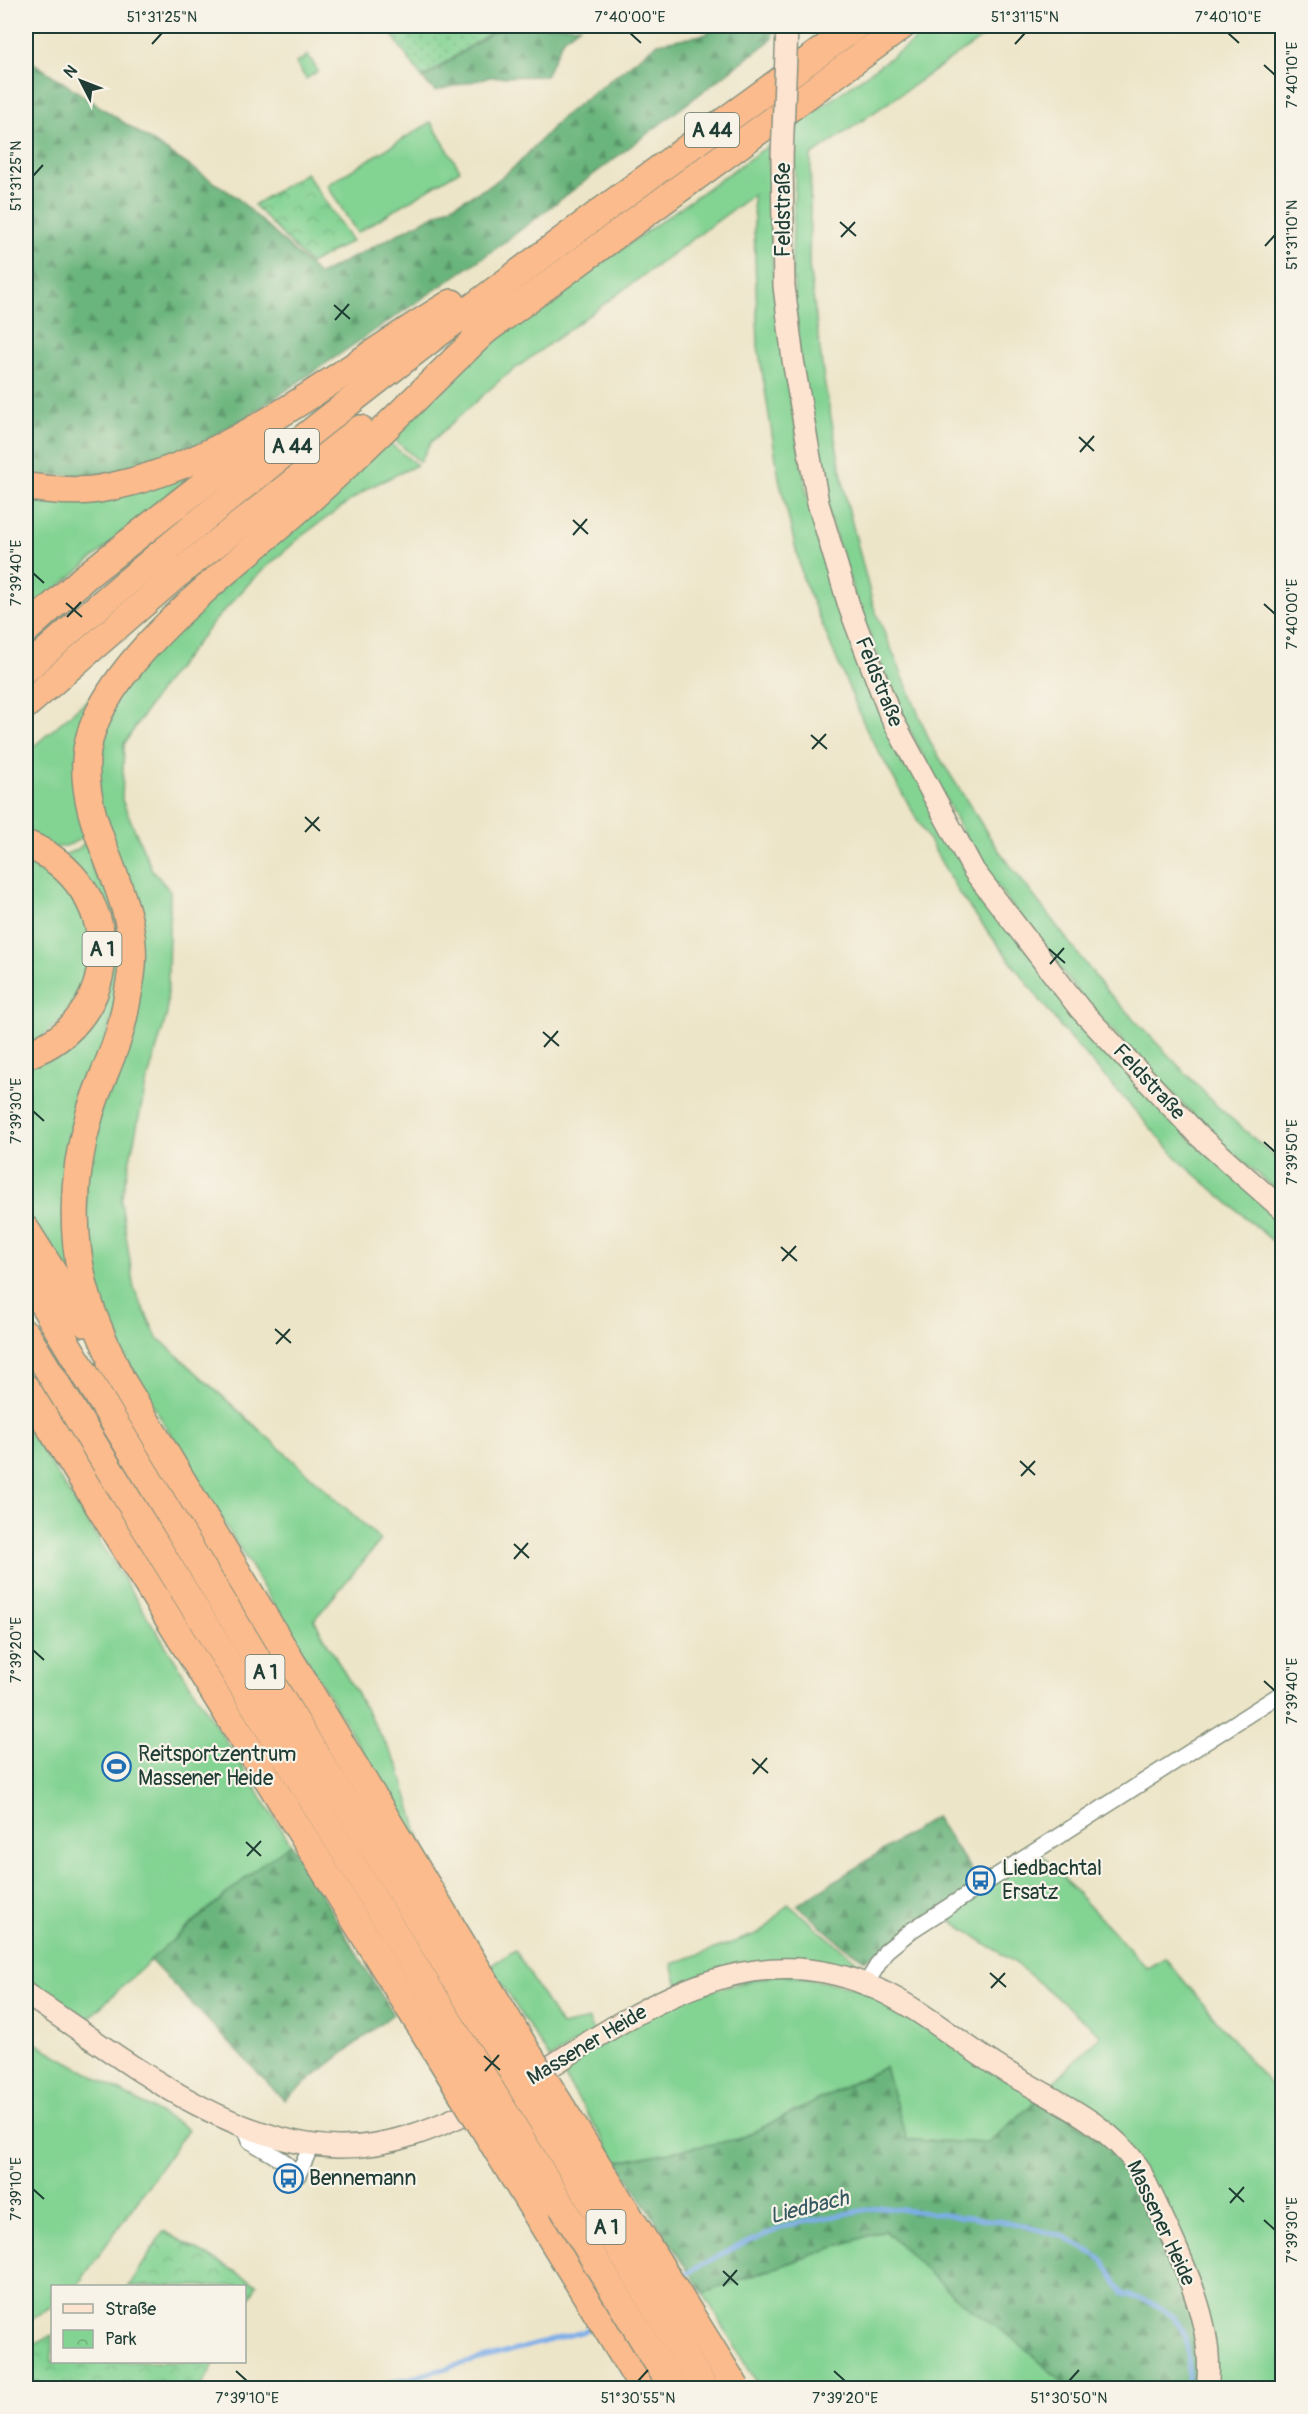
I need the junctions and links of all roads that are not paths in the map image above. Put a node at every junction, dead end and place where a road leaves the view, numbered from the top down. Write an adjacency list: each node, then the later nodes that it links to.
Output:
1 (856, 26): 4 (highway, A 44)
2 (902, 26): 5 (highway, A 44)
3 (787, 27): 15 (street, Feldstraße, bridge)
4 (568, 235): 6 (highway); 9 (highway, A 44)
5 (488, 328): 10 (highway, A 44); 19 (highway)
6 (363, 360): 7 (highway); 8 (highway)
7 (26, 487)
8 (26, 630)
9 (26, 669)
10 (46, 687): 11 (highway, A 44); 12 (highway)
11 (26, 705)
12 (26, 711)
13 (26, 844): 14 (highway, A 1)
14 (26, 1055)
15 (1282, 1209)
16 (26, 1230): 19 (highway)
17 (26, 1276): 26 (highway, A 1)
18 (26, 1334): 27 (highway, A 1)
19 (120, 1377): 26 (highway)
20 (26, 1388): 22 (highway)
21 (26, 1394): 22 (highway)
22 (48, 1424): 27 (highway)
23 (1282, 1693): 24 (street)
24 (866, 1984): 29 (street, Massener Heide); 34 (street, Massener Heide)
25 (26, 1994): 28 (street, Massener Heide)
26 (519, 2060): 32 (highway, A 1, bridge); 33 (highway, bridge)
27 (474, 2086): 30 (highway, bridge); 31 (highway, A 1, bridge)
28 (245, 2127): 29 (street, Massener Heide); 29 (street, Massener Heide)
29 (312, 2144)
30 (643, 2388)
31 (674, 2388)
32 (704, 2388)
33 (736, 2388)
34 (1207, 2388)

